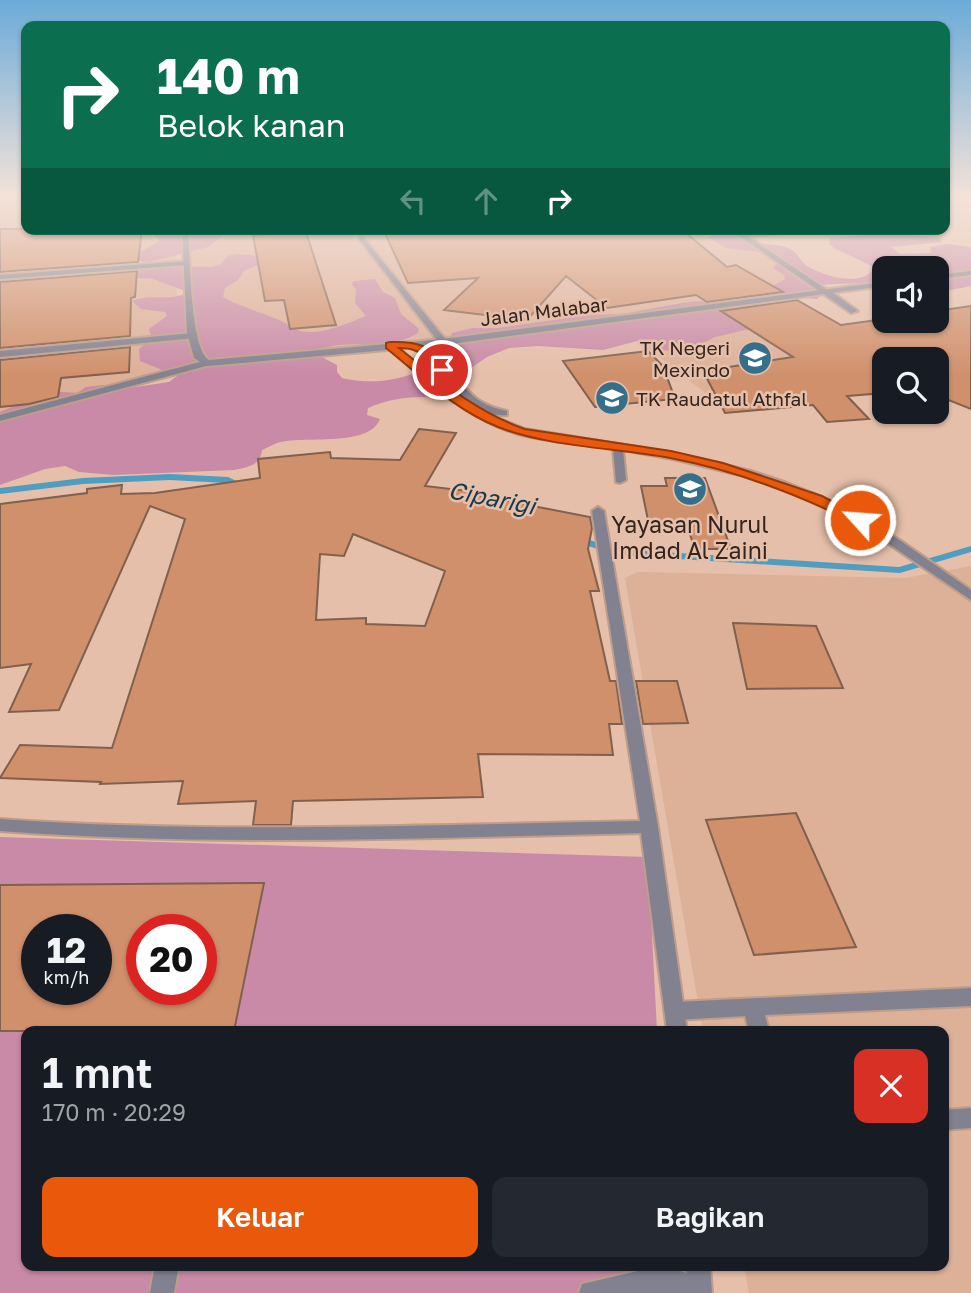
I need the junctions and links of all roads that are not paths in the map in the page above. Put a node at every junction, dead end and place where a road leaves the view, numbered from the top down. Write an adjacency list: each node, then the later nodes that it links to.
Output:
1 (186, 255): 4 (street)
2 (375, 255): 12 (street)
3 (771, 255): 9 (street)
4 (186, 264): 7 (street); 11 (street)
5 (971, 273): 6 (street)
6 (949, 276)
7 (0, 277)
8 (872, 285): 9 (street, Jalan Malabar)
9 (825, 290): 10 (street); 12 (street, Jalan Malabar)
10 (854, 311)
11 (192, 336): 15 (street); 16 (street)
12 (443, 342): 13 (street, Jalan Malabar)
13 (415, 344): 14 (street, Jalan Malabar); 17 (street)
14 (390, 345): 16 (street, Jalan Malabar); 19 (street)
15 (0, 354)
16 (207, 363): 18 (street, Jalan Malabar)
17 (503, 413)
18 (0, 418)
19 (618, 448): 20 (street); 22 (street)
20 (620, 480)
21 (598, 511): 24 (street)
22 (971, 596)
23 (0, 825): 24 (street)
24 (649, 827): 27 (street)
25 (971, 998): 26 (street)
26 (753, 1008): 27 (street); 28 (street)
27 (676, 1021)
28 (758, 1026)
29 (971, 1118): 30 (street)
30 (949, 1120)
31 (166, 1271): 34 (street)
32 (657, 1272): 33 (street); 35 (street)
33 (699, 1282)
34 (162, 1293)
35 (591, 1293)

